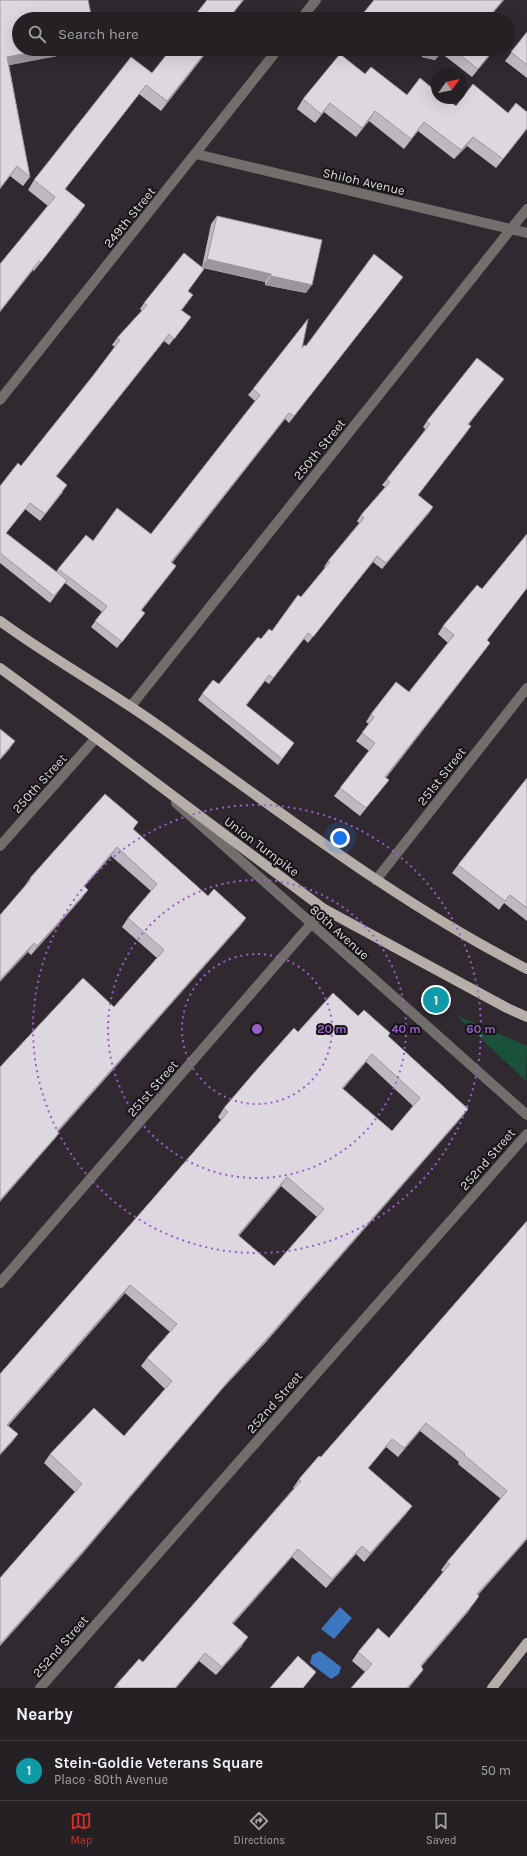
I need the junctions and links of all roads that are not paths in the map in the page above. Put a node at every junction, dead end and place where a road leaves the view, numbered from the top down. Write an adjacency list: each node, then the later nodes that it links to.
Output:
1 (316, 0): 2 (street)
2 (307, 12)
3 (273, 56): 4 (street, 249th Street)
4 (196, 154): 6 (street, Shiloh Avenue); 8 (street, 249th Street)
5 (527, 209): 6 (street, 250th Street)
6 (511, 229): 7 (street, Shiloh Avenue); 12 (street, 250th Street)
7 (527, 233)
8 (0, 400)
9 (0, 622): 12 (main road)
10 (0, 668): 13 (main road, Union Turnpike)
11 (527, 688): 16 (street, 251st Street)
12 (131, 706): 16 (main road)
13 (96, 738): 14 (main road, Union Turnpike); 15 (street, 250th Street)
14 (137, 768): 17 (main road, Union Turnpike); 18 (street, 80th Avenue)
15 (0, 846)
16 (376, 880): 19 (main road)
17 (324, 909): 18 (street, 251st Street); 20 (main road, Union Turnpike)
18 (312, 924): 21 (street, 80th Avenue); 23 (street, 251st Street)
19 (527, 969)
20 (527, 1017)
21 (527, 1115)
22 (527, 1134): 25 (street, 252nd Street)
23 (0, 1283)
24 (527, 1643): 26 (main road)
25 (40, 1688)
26 (492, 1688)

